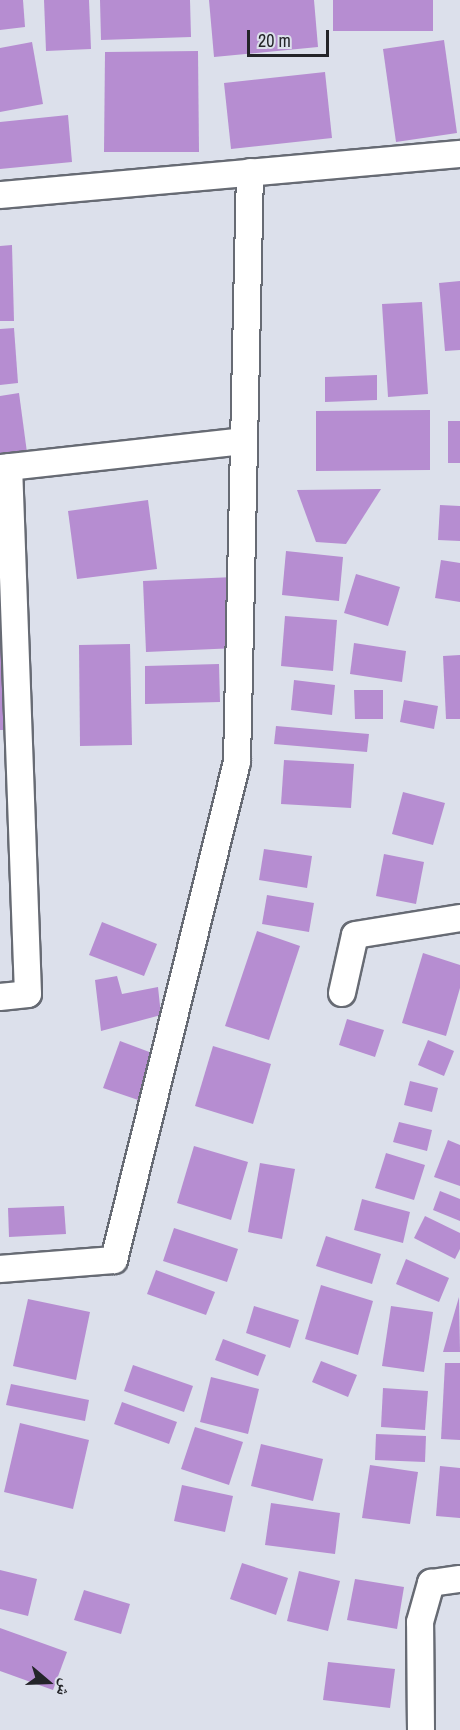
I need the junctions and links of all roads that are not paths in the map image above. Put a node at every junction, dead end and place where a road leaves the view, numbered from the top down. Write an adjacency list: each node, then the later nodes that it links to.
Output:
1 (460, 154): 2 (street)
2 (249, 172): 3 (street); 4 (street)
3 (0, 195)
4 (244, 441): 5 (street); 10 (street)
5 (4, 467): 6 (street)
6 (9, 741): 9 (street)
7 (460, 918): 8 (street)
8 (342, 993)
9 (0, 997)
10 (0, 1269)
11 (460, 1579): 12 (street)
12 (421, 1730)

